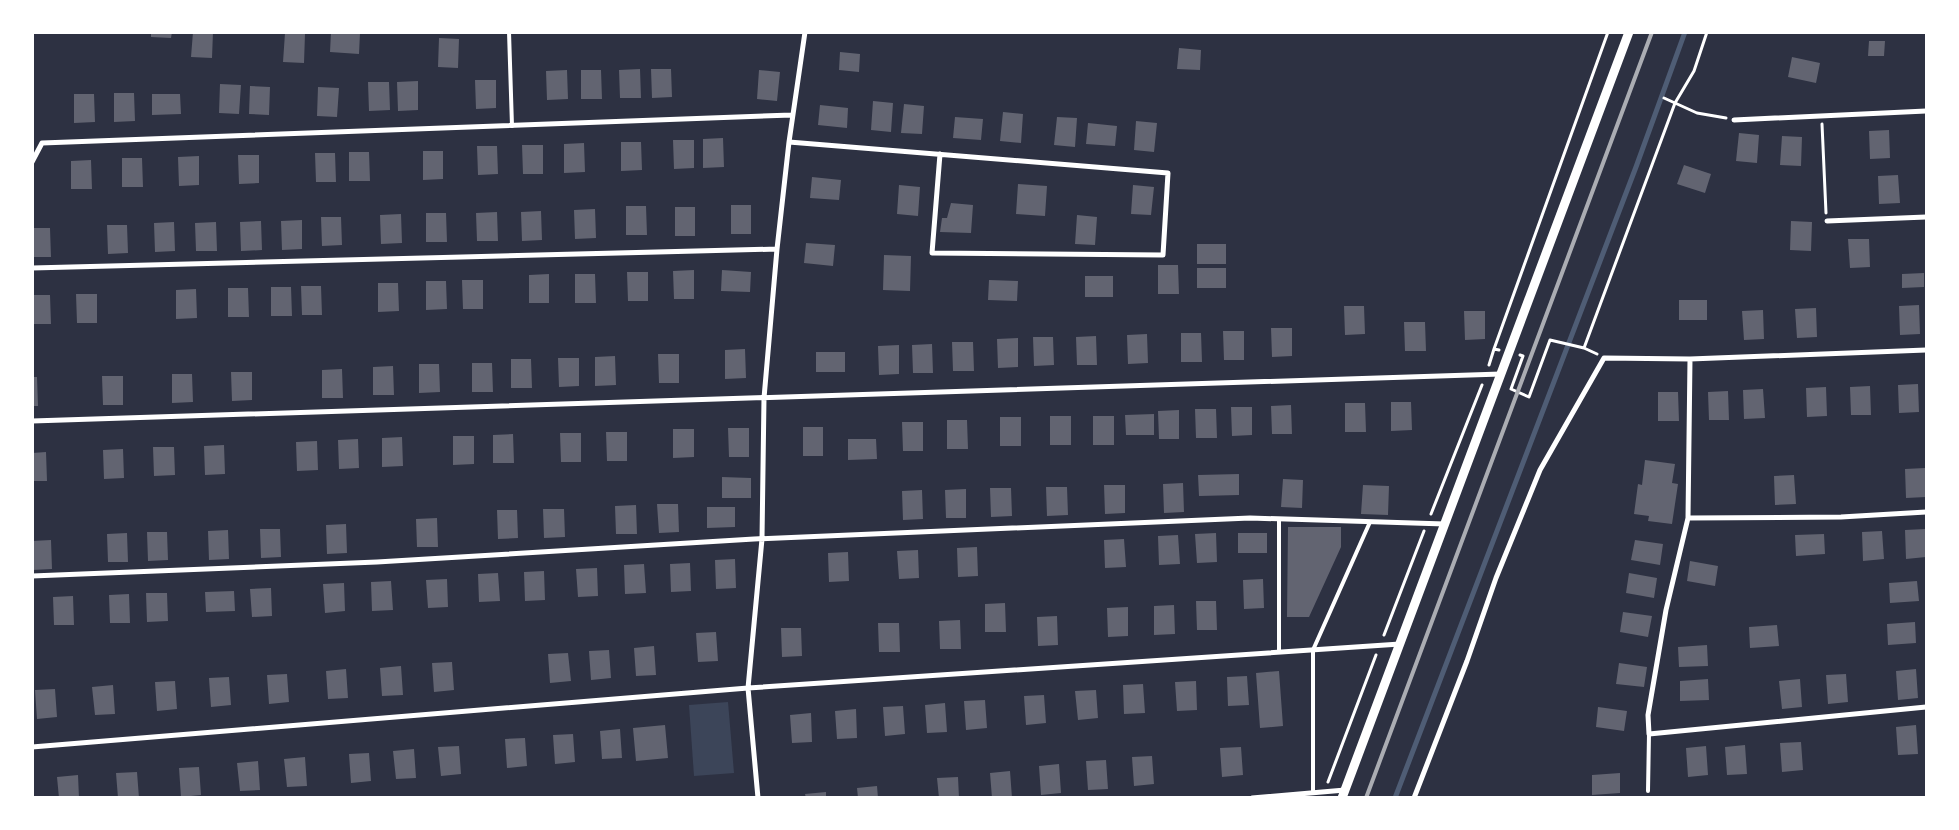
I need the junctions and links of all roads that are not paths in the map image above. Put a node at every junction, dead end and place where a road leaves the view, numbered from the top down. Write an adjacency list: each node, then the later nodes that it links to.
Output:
1 (509, 32): 7 (lane)
2 (805, 32): 5 (street)
3 (1629, 32): 17 (street)
4 (1926, 111): 6 (street)
5 (792, 115): 7 (street); 8 (street)
6 (1734, 120)
7 (512, 126): 10 (street)
8 (789, 142): 9 (street); 13 (street)
9 (940, 154): 9 (street)
10 (32, 162)
11 (1926, 218): 12 (street)
12 (1827, 221)
13 (777, 249): 14 (street); 18 (street)
14 (32, 268)
15 (1926, 350): 16 (street)
16 (1690, 358): 21 (street); 39 (street)
17 (1501, 374): 18 (street); 24 (street)
18 (764, 398): 19 (street); 25 (street)
19 (32, 421)
20 (1926, 512): 21 (street)
21 (1688, 518): 32 (street)
22 (1279, 519): 23 (street); 25 (street); 29 (lane)
23 (1370, 522): 24 (street); 28 (lane)
24 (1445, 524): 27 (street)
25 (762, 539): 26 (street); 30 (street)
26 (32, 576)
27 (1400, 644): 28 (street); 36 (street)
28 (1313, 650): 29 (street); 35 (lane)
29 (1278, 652): 30 (street)
30 (748, 688): 33 (street); 37 (street)
31 (1926, 707): 32 (street)
32 (1649, 734): 34 (lane)
33 (32, 747)
34 (1648, 791)
35 (1313, 792): 36 (street); 38 (street)
36 (1344, 794)
37 (758, 798)
38 (1252, 798)
39 (1414, 798)

